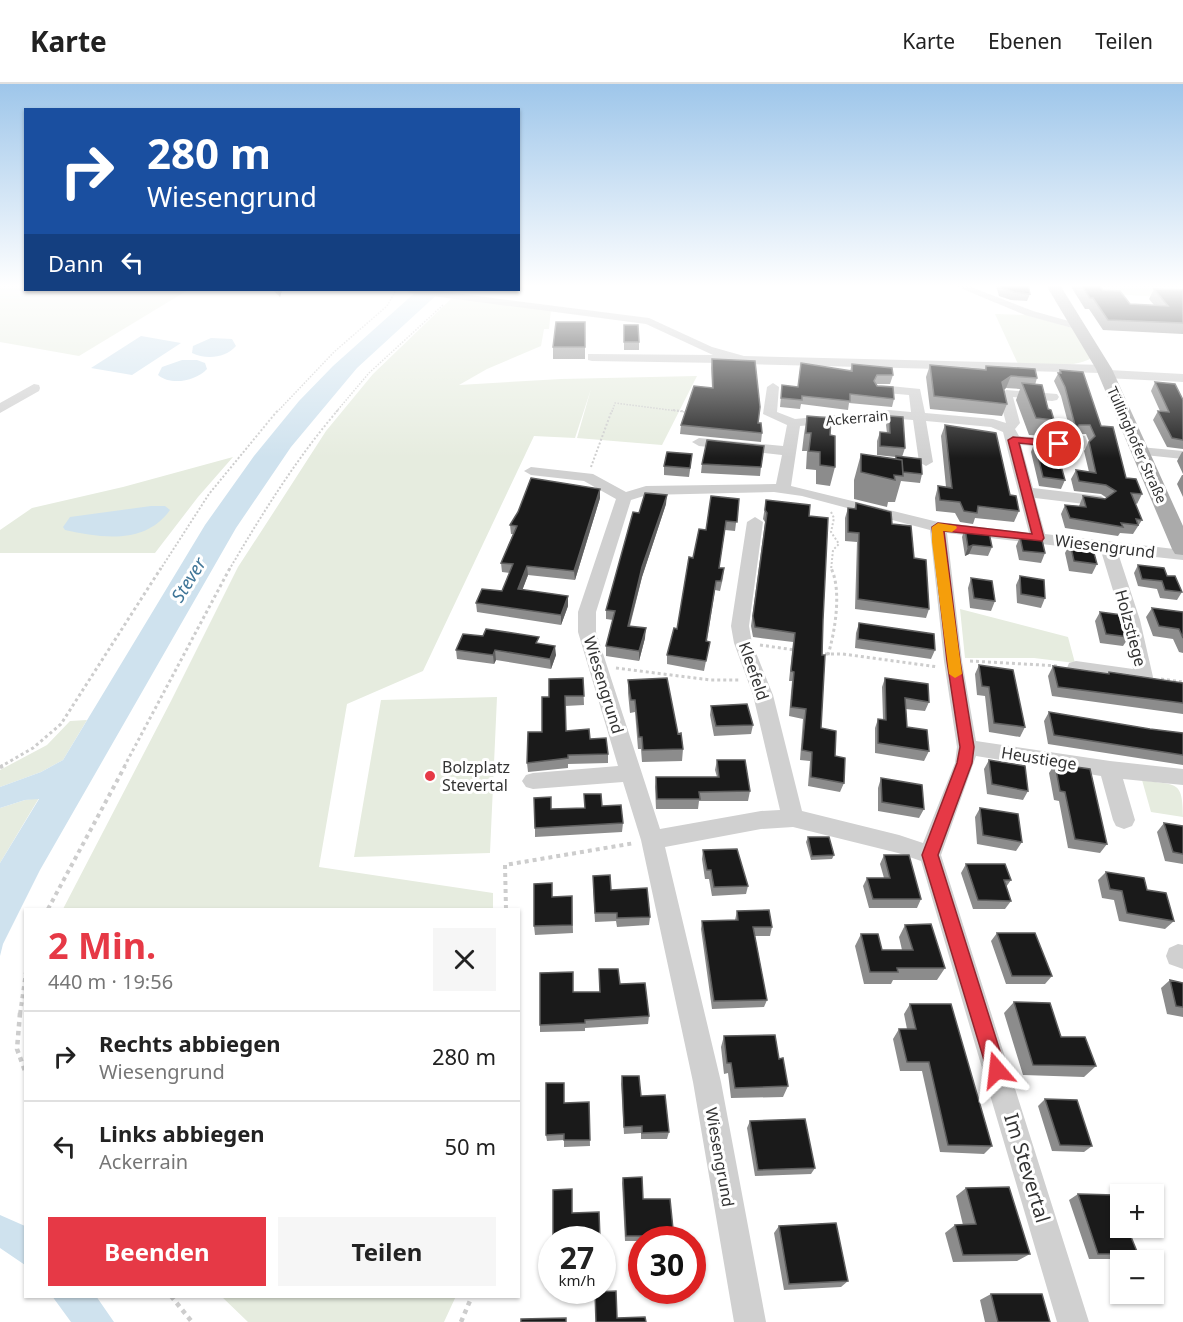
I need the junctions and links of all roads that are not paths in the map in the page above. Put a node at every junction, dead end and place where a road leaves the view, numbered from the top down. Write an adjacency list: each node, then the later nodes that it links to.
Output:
1 (693, 343): 4 (street)
2 (1088, 343): 5 (main road, Tüllinghofer Straße)
3 (592, 357): 4 (street)
4 (743, 360): 5 (street)
5 (1105, 372): 6 (street, Tüllinghofer Straße); 18 (main road, Tüllinghofer Straße)
6 (1183, 378)
7 (773, 387): 13 (street)
8 (34, 388): 11 (street)
9 (879, 389): 12 (street, Ackerrain)
10 (1052, 397): 14 (street)
11 (0, 409)
12 (920, 416): 13 (street, Ackerrain); 14 (street, Ackerrain); 20 (street, Ackerrain)
13 (794, 423): 17 (street)
14 (1011, 434): 15 (street, Ackerrain); 23 (street)
15 (1080, 439)
16 (699, 442): 17 (street)
17 (787, 451): 22 (street)
18 (1140, 451): 19 (street); 30 (main road, Tüllinghofer Straße)
19 (1183, 455)
20 (926, 462)
21 (531, 471): 24 (street)
22 (783, 489): 24 (street, Wiesengrund); 27 (street, Wiesengrund)
23 (1027, 492): 25 (street); 28 (street)
24 (624, 497): 35 (street, Wiesengrund)
25 (1101, 501)
26 (755, 522): 38 (street, Kleefeld)
27 (938, 527): 28 (street, Wiesengrund); 33 (street)
28 (1038, 538): 29 (street, Wiesengrund)
29 (1108, 546): 31 (street, Wiesengrund); 32 (street, Holzstiege)
30 (1183, 549)
31 (1183, 555)
32 (1076, 668)
33 (967, 747): 34 (street, Heustiege); 41 (street)
34 (1110, 769): 36 (street, Heustiege); 39 (street)
35 (631, 773): 37 (street); 40 (street, Wiesengrund)
36 (1183, 777)
37 (533, 781)
38 (793, 818): 40 (street); 41 (street)
39 (1124, 820)
40 (652, 840): 42 (street, Wiesengrund)
41 (930, 855): 43 (street, Im Stevertal)
42 (750, 1322)
43 (1073, 1322)

